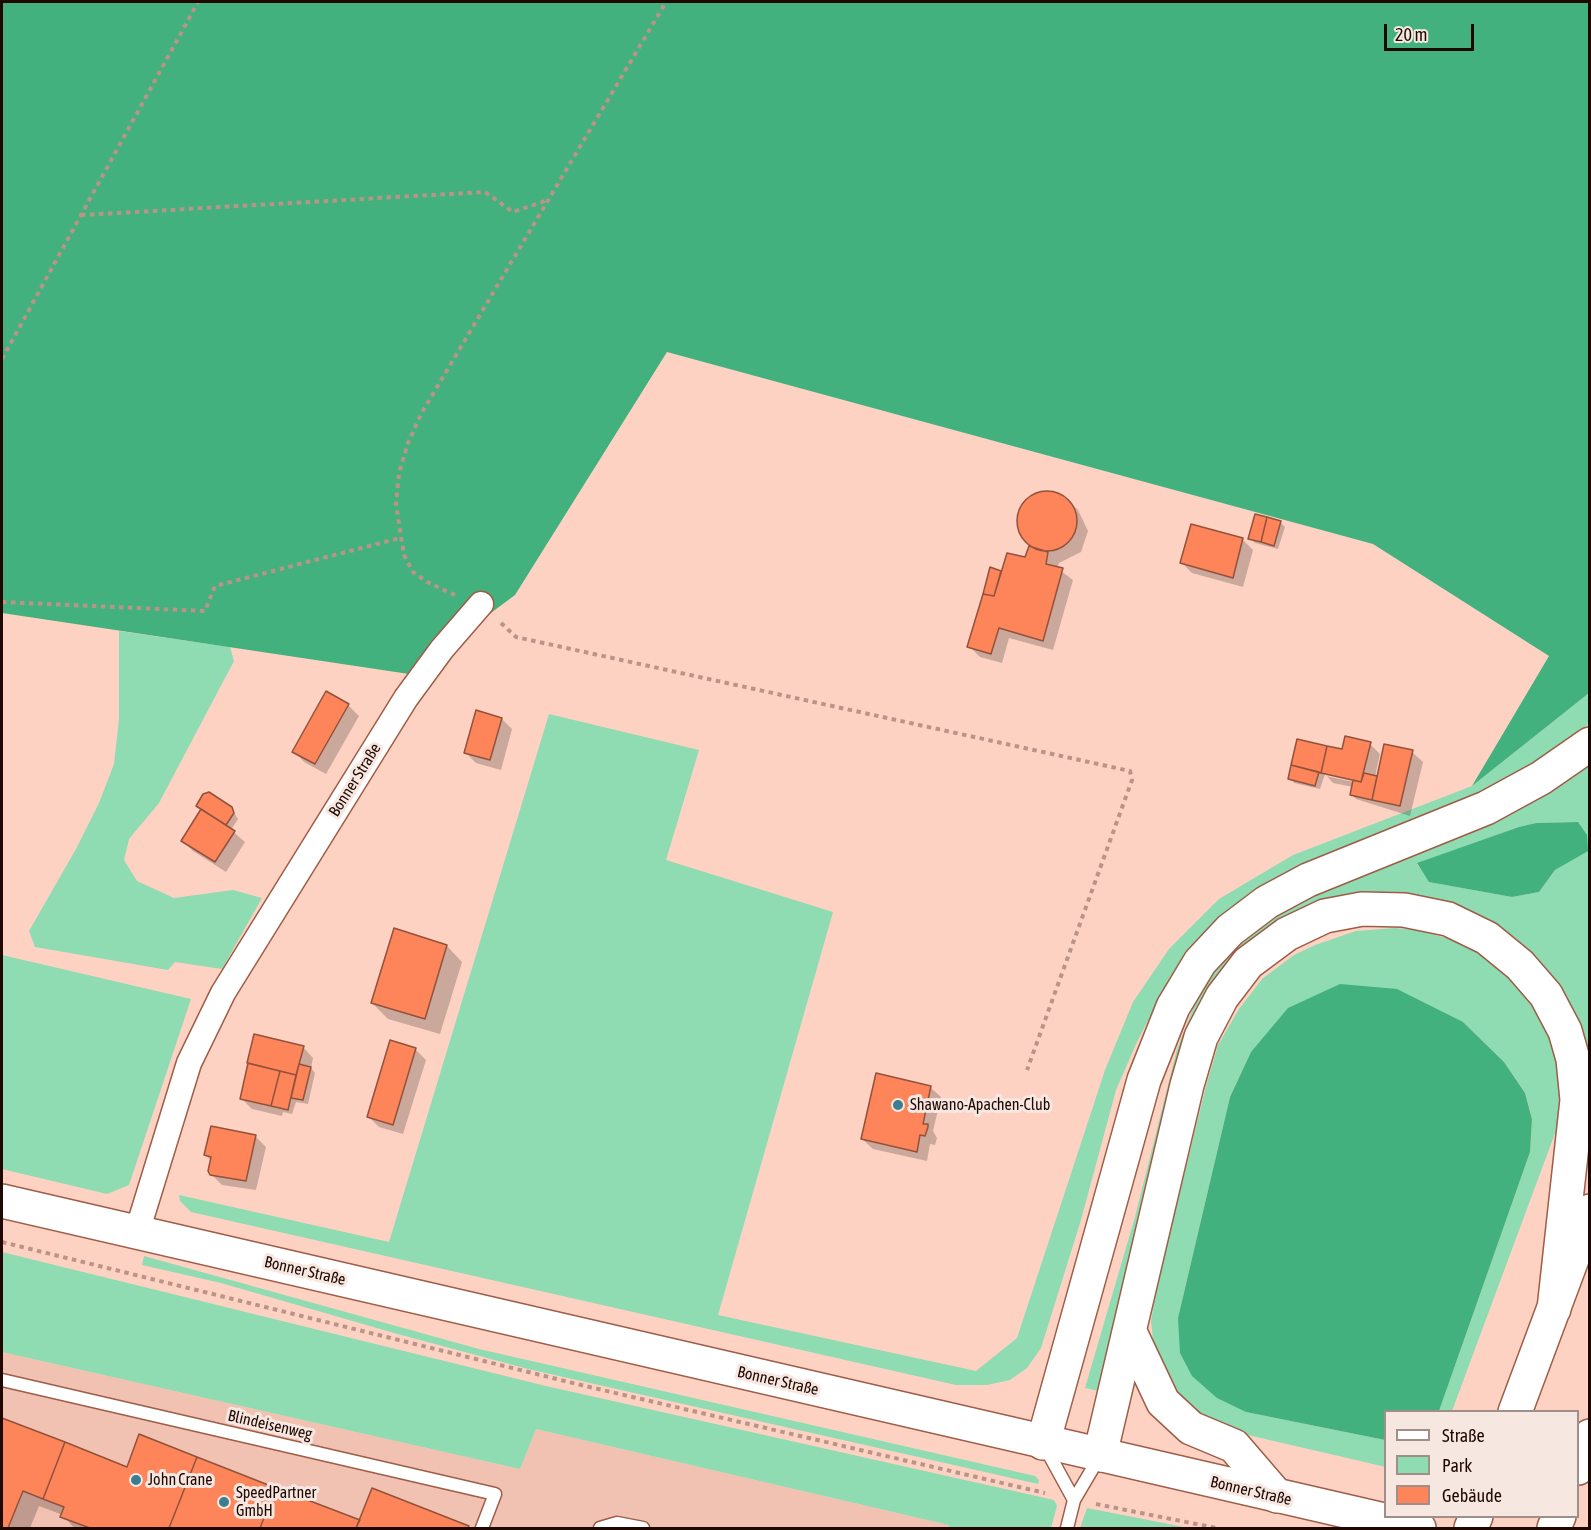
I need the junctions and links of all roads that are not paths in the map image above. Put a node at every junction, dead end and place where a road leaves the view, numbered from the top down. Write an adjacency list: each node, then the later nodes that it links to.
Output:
1 (481, 604): 5 (street, Bonner Straße)
2 (1590, 744): 10 (main road)
3 (2, 1201): 5 (main road, Bonner Straße)
4 (1590, 1211): 6 (main road)
5 (137, 1232): 10 (main road, Bonner Straße)
6 (1554, 1309): 7 (main road); 9 (main road)
7 (1130, 1332): 11 (main road); 12 (main road)
8 (2, 1380): 14 (lane, Blindeisenweg)
9 (1516, 1410)
10 (1043, 1443): 11 (main road, Bonner Straße); 13 (lane)
11 (1100, 1455): 12 (main road, Bonner Straße); 13 (lane)
12 (1277, 1496): 18 (main road, Bonner Straße)
13 (1074, 1500): 17 (lane)
14 (482, 1528)
15 (600, 1528): 16 (lane)
16 (644, 1528)
17 (1068, 1528)
18 (1419, 1528)

